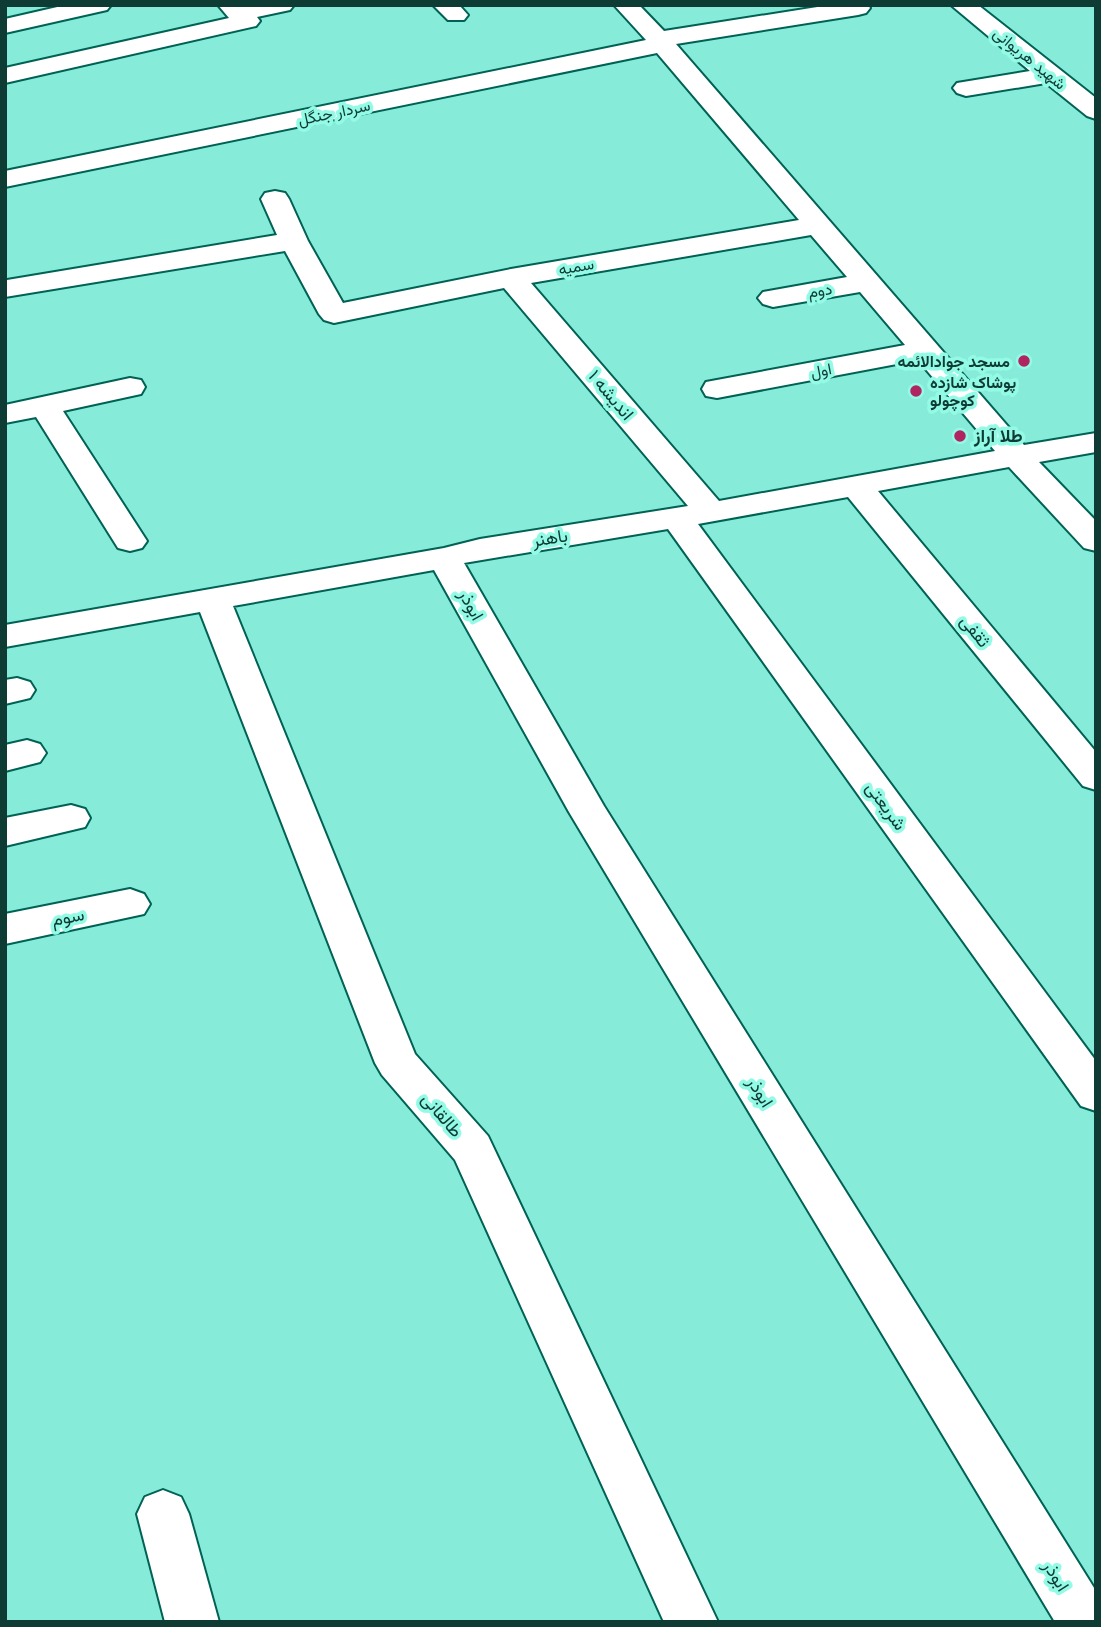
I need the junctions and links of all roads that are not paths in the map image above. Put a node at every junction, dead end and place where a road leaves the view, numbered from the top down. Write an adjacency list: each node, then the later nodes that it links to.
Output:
1 (99, 5): 7 (street)
2 (282, 5): 6 (street)
3 (626, 5): 8 (street)
4 (963, 5): 12 (street, شهید هریوانی)
5 (858, 8): 8 (street, سردار جنگل)
6 (235, 10): 9 (street)
7 (5, 26)
8 (660, 42): 13 (street, سردار جنگل); 15 (street)
9 (5, 76)
10 (1045, 76): 11 (street, شهید هریوانی)
11 (966, 88)
12 (1096, 111)
13 (5, 179)
14 (275, 199): 16 (street)
15 (819, 225): 17 (street, سمیه); 18 (street)
16 (294, 241): 17 (street, سمیه); 19 (street)
17 (511, 278): 29 (street, اندیشه ۱)
18 (868, 282): 20 (street, دوم); 21 (street)
19 (7, 289)
20 (773, 298)
21 (925, 350): 23 (street, اول); 27 (street)
22 (130, 387): 24 (street)
23 (717, 389)
24 (45, 406): 25 (street); 30 (street)
25 (5, 414)
26 (1096, 442): 27 (street, باهنر)
27 (1016, 456): 28 (street, باهنر); 31 (street)
28 (855, 484): 29 (street, باهنر); 35 (street, ثقفی)
29 (694, 515): 32 (street, باهنر); 40 (street, شریعتی)
30 (130, 541)
31 (1096, 541)
32 (444, 558): 33 (street, باهنر); 44 (street, ابوذر)
33 (213, 600): 34 (street, باهنر); 43 (street, طالقانی)
34 (5, 636)
35 (1096, 777)
36 (71, 818): 37 (street)
37 (5, 832)
38 (130, 904): 39 (street, سوم)
39 (5, 929)
40 (1096, 1094)
41 (163, 1514): 42 (street)
42 (192, 1622)
43 (691, 1622)
44 (1085, 1622)

